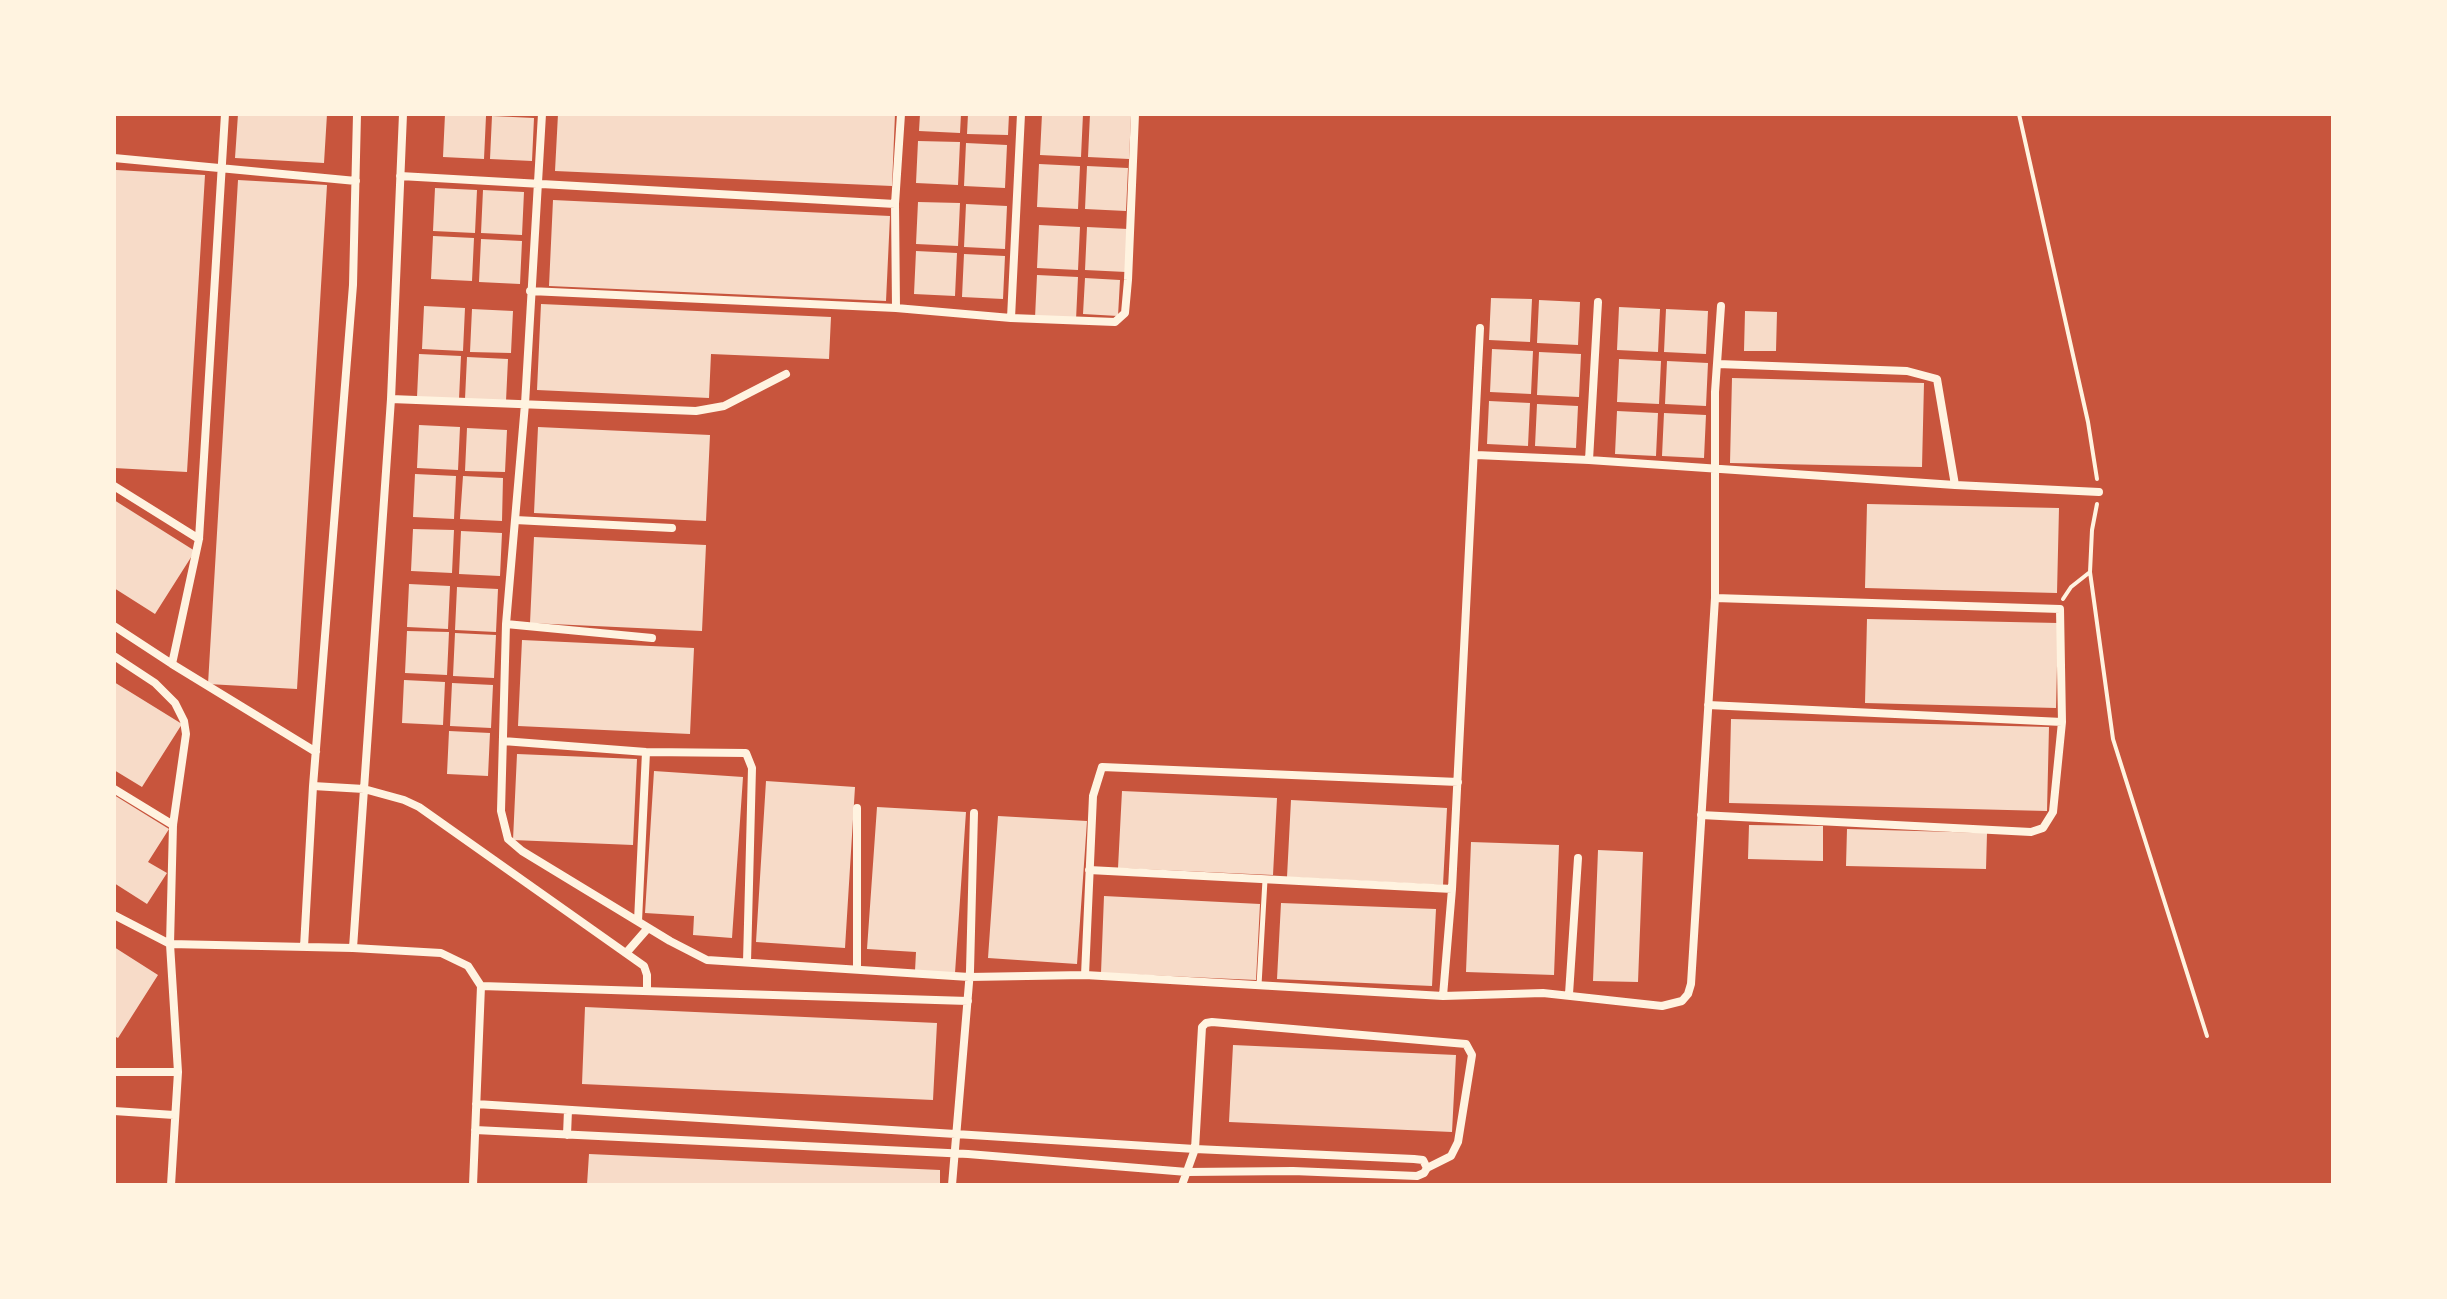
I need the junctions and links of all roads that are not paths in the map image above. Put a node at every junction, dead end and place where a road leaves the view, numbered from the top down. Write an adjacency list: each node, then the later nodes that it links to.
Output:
1 (225, 114): 9 (street)
2 (357, 114): 11 (street)
3 (403, 114): 10 (street)
4 (542, 114): 12 (street)
5 (901, 114): 13 (street)
6 (1021, 114): 18 (street)
7 (1135, 114): 18 (street)
8 (114, 158): 9 (street)
9 (223, 167): 11 (street); 32 (street)
10 (400, 176): 12 (street); 22 (street)
11 (356, 181): 43 (street)
12 (539, 182): 13 (street); 14 (street)
13 (895, 204): 17 (street)
14 (530, 291): 17 (street); 23 (street)
15 (1598, 302): 25 (street)
16 (1721, 306): 20 (street)
17 (896, 308): 18 (street)
18 (1011, 318)
19 (1480, 328): 24 (street)
20 (1718, 364): 26 (street); 27 (street)
21 (786, 374): 23 (street)
22 (391, 399): 23 (street); 46 (street)
23 (525, 404): 30 (street)
24 (1476, 455): 25 (street); 45 (street)
25 (1589, 460): 26 (street)
26 (1715, 471): 27 (street); 33 (street)
27 (1955, 485): 29 (street)
28 (114, 486): 32 (street)
29 (2099, 492)
30 (515, 520): 31 (street); 34 (street)
31 (672, 528)
32 (199, 539): 38 (street)
33 (1715, 598): 39 (street); 40 (street)
34 (506, 624): 36 (street); 41 (street)
35 (114, 626): 38 (street)
36 (652, 638)
37 (114, 656): 51 (street)
38 (172, 664): 43 (street)
39 (1708, 705): 40 (street); 50 (street)
40 (2062, 722): 50 (street)
41 (503, 741): 42 (street); 57 (street)
42 (646, 752): 57 (street); 63 (street)
43 (315, 756): 44 (street)
44 (313, 782): 46 (street); 60 (street)
45 (1458, 782): 53 (street); 55 (street)
46 (359, 788): 61 (street); 62 (street)
47 (114, 789): 51 (street)
48 (857, 808): 64 (street)
49 (974, 813): 66 (street)
50 (1701, 815): 70 (street)
51 (173, 825): 59 (street)
52 (1578, 858): 70 (street)
53 (1089, 870): 54 (street); 65 (street)
54 (1265, 880): 55 (street); 67 (lane)
55 (1452, 889): 71 (street)
56 (114, 915): 59 (street)
57 (638, 921): 58 (street)
58 (647, 930): 62 (street); 63 (street)
59 (170, 944): 60 (street); 74 (street)
60 (304, 947): 61 (street)
61 (353, 948): 68 (street)
62 (629, 950): 69 (street)
63 (747, 962): 64 (street)
64 (857, 969): 66 (street)
65 (1085, 975): 66 (street); 67 (street)
66 (969, 981): 72 (street)
67 (1259, 985): 71 (street)
68 (481, 986): 69 (street); 75 (street)
69 (647, 991): 72 (street)
70 (1569, 994): 71 (street)
71 (1443, 996)
72 (968, 999): 80 (street)
73 (114, 1072): 74 (street)
74 (178, 1072): 78 (street)
75 (476, 1104): 76 (street); 79 (street)
76 (568, 1110): 80 (street); 81 (street)
77 (114, 1111): 78 (street)
78 (174, 1115): 86 (street)
79 (475, 1130): 81 (street); 87 (street)
80 (954, 1133): 82 (street); 83 (street)
81 (567, 1135): 83 (street)
82 (1195, 1149): 84 (street); 84 (street); 85 (street)
83 (954, 1155): 85 (street); 88 (street)
84 (1427, 1168): 85 (street)
85 (1187, 1172): 89 (street)
86 (171, 1185)
87 (473, 1185)
88 (952, 1185)
89 (1182, 1185)

